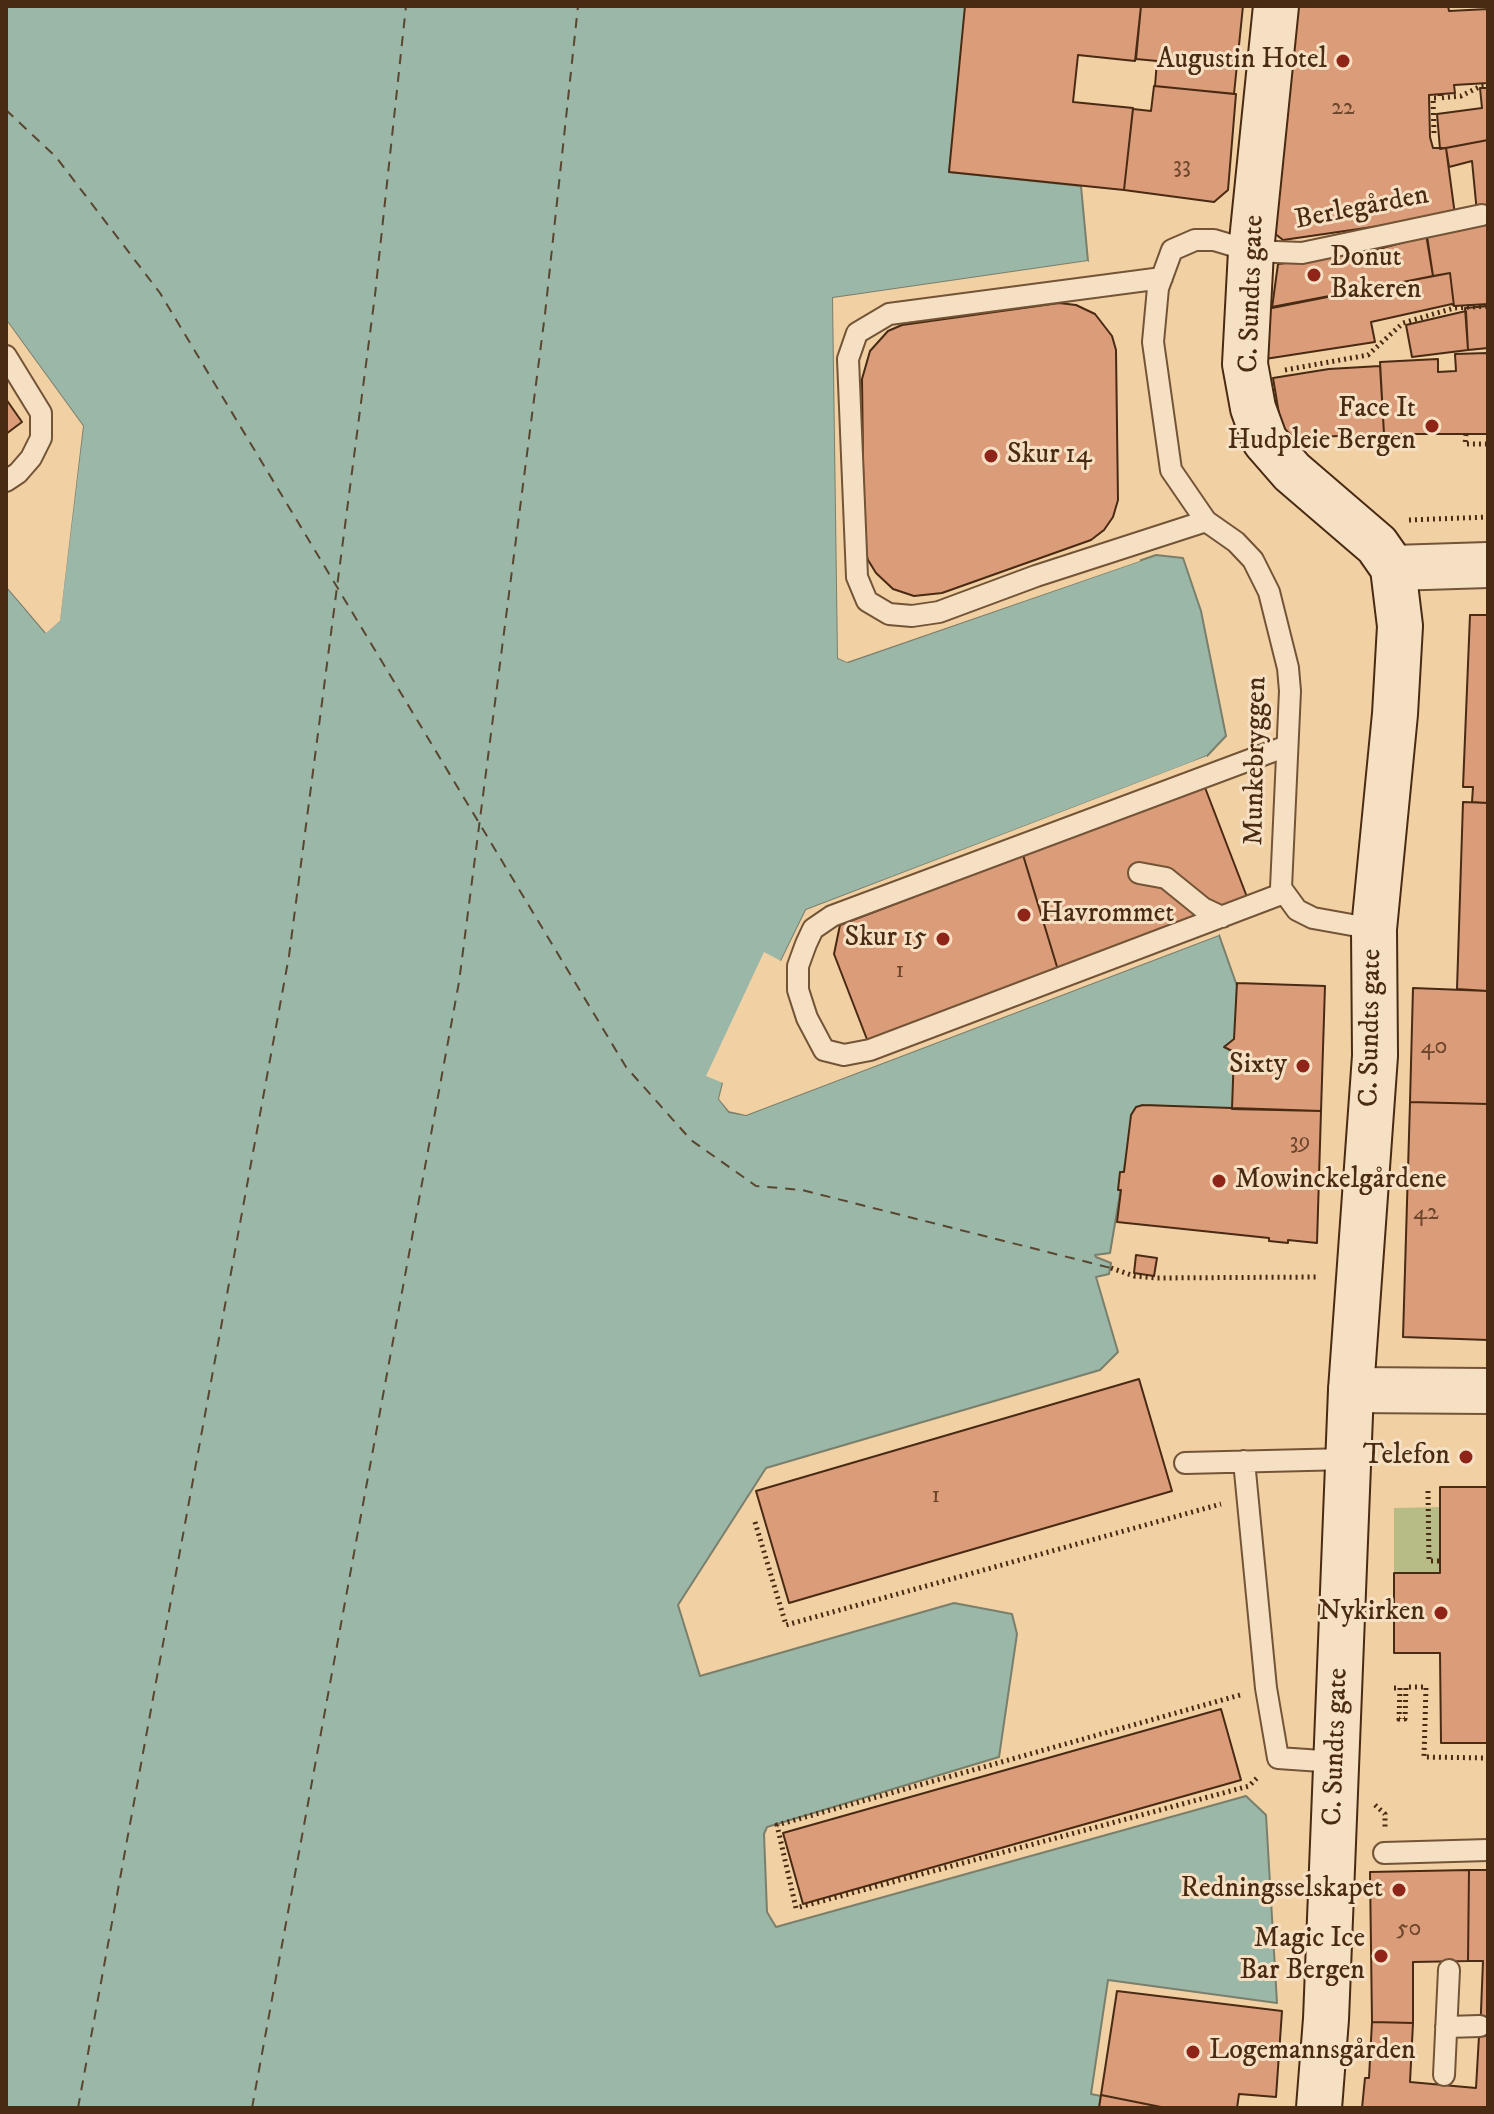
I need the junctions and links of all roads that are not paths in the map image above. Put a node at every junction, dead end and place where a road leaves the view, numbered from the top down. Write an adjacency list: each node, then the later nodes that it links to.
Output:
1 (1276, 6): 3 (main road, C. Sundts gate)
2 (1482, 215): 3 (lane, Berlegården)
3 (1251, 251): 4 (lane, Berlegården); 9 (main road, C. Sundts gate)
4 (1162, 278): 7 (lane, Munkebryggen); 7 (lane)
5 (6, 356): 6 (lane)
6 (6, 481)
7 (1206, 521): 10 (lane, Munkebryggen)
8 (1488, 565): 9 (main road)
9 (1393, 568): 14 (main road, C. Sundts gate)
10 (1287, 746): 12 (lane, Munkebryggen); 13 (lane)
11 (1139, 873): 13 (lane)
12 (1284, 893): 13 (lane); 14 (lane)
13 (1222, 917)
14 (1374, 929): 15 (main road, C. Sundts gate)
15 (1351, 1390): 16 (main road); 17 (main road, C. Sundts gate)
16 (1488, 1391)
17 (1348, 1459): 18 (lane); 20 (main road, C. Sundts gate)
18 (1244, 1461): 19 (lane); 20 (lane)
19 (1185, 1463)
20 (1336, 1762): 27 (main road, C. Sundts gate)
21 (1488, 1850): 22 (lane)
22 (1384, 1853)
23 (1449, 1970): 25 (lane)
24 (1480, 2026): 25 (lane)
25 (1446, 2027): 26 (lane)
26 (1444, 2075)
27 (1319, 2108)

